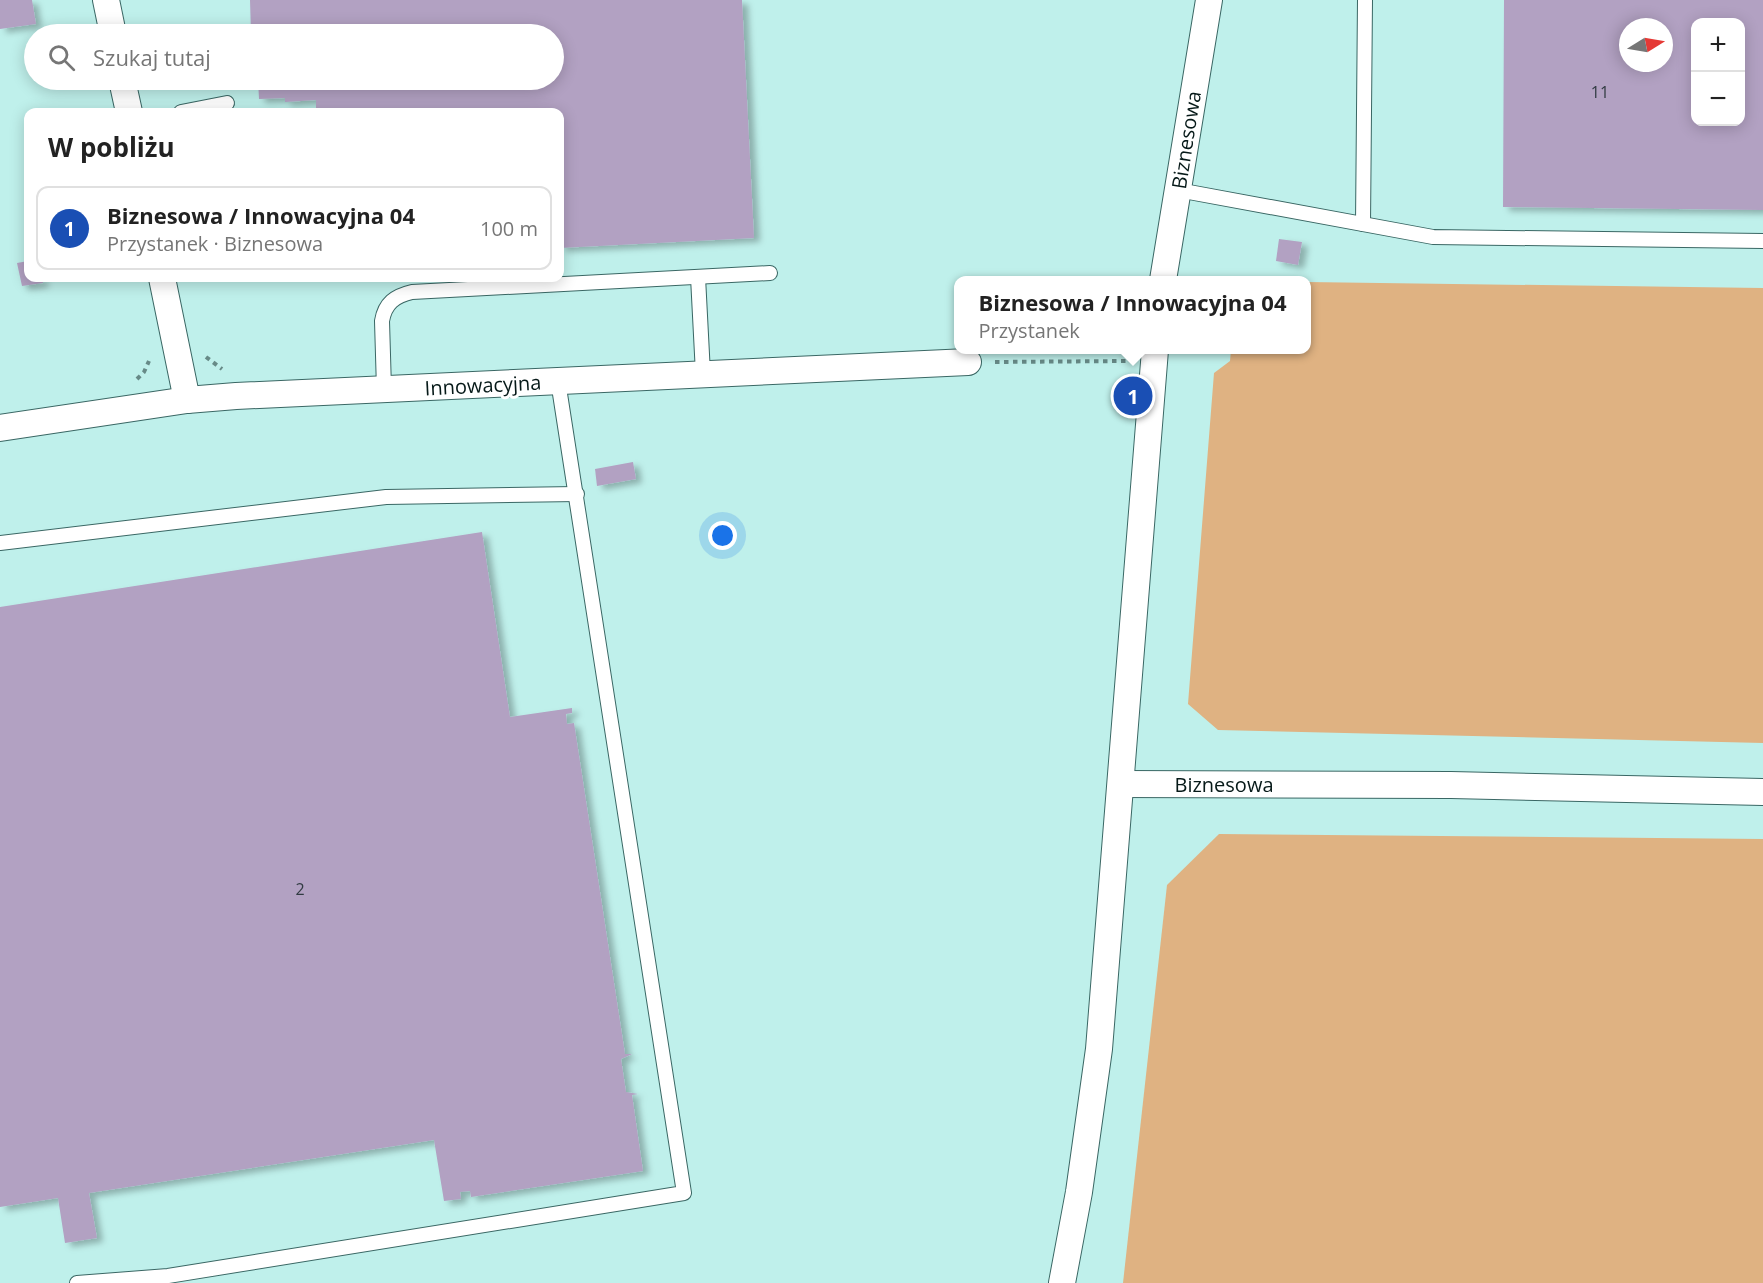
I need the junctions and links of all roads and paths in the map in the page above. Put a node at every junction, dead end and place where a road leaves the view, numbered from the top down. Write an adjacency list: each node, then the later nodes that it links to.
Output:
1 (106, 0): 4 (street)
2 (1209, 0): 9 (street, Biznesowa)
3 (1365, 0): 10 (lane)
4 (111, 24)
5 (125, 90): 7 (street)
6 (227, 103): 8 (lane)
7 (128, 108)
8 (201, 108)
9 (1178, 190): 10 (lane); 14 (street, Biznesowa)
10 (1363, 224): 11 (lane)
11 (1763, 240)
12 (770, 273): 13 (lane)
13 (698, 276): 20 (lane); 22 (lane)
14 (1164, 276)
15 (163, 282): 24 (street)
16 (1155, 355): 19 (path); 29 (street)
17 (205, 356): 23 (path)
18 (150, 359): 25 (path)
19 (968, 362): 20 (street, Innowacyjna)
20 (703, 374): 21 (street, Innowacyjna)
21 (558, 381): 22 (street, Innowacyjna); 27 (lane)
22 (384, 389): 23 (street, Innowacyjna)
23 (236, 396): 24 (street, Innowacyjna)
24 (187, 400): 25 (street, Innowacyjna)
25 (130, 408): 26 (street, Innowacyjna)
26 (1, 423)
27 (577, 494): 28 (lane); 31 (lane)
28 (0, 543)
29 (1121, 784): 30 (street, Biznesowa); 32 (street)
30 (1763, 792)
31 (77, 1283)
32 (1062, 1283)

